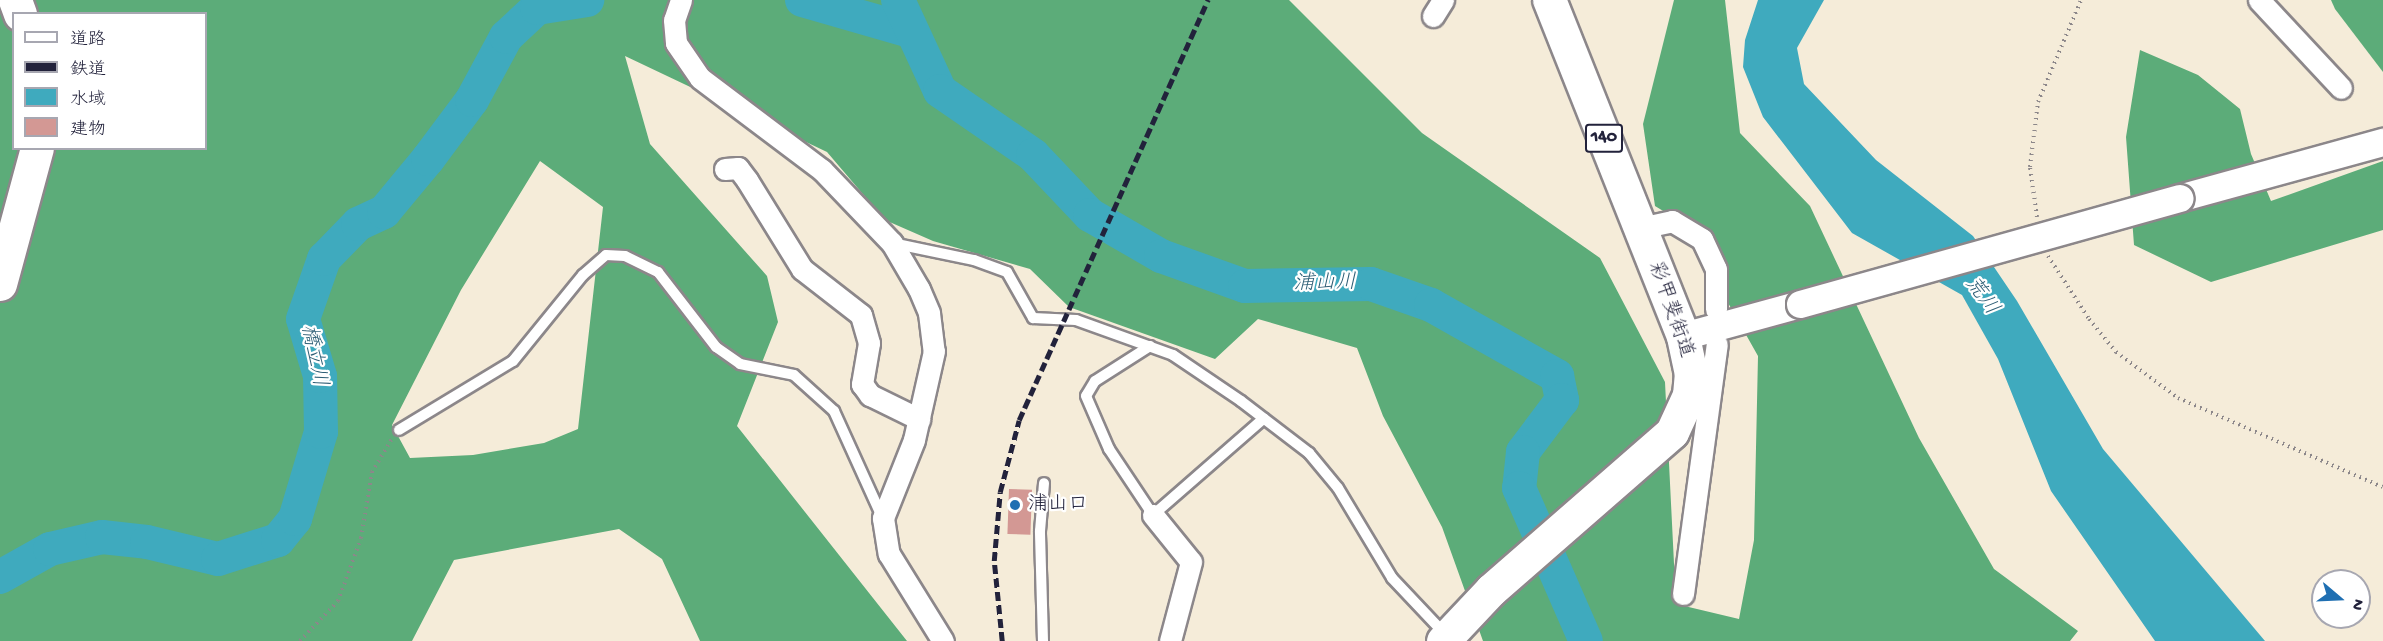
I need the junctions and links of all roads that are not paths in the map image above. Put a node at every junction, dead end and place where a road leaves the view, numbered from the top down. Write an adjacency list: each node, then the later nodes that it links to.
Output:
1 (681, 0): 9 (street)
2 (1549, 0): 8 (main road, 彩甲斐街道 / 140)
3 (2259, 0): 4 (street)
4 (2342, 88)
5 (2383, 142): 12 (street, bridge)
6 (37, 150): 10 (main road)
7 (725, 169): 16 (street)
8 (1640, 228): 11 (street); 12 (main road, 彩甲斐街道 / 140)
9 (892, 243): 14 (lane); 16 (street)
10 (0, 284)
11 (1716, 309)
12 (1683, 336): 22 (main road, 彩甲斐街道 / 140)
13 (1717, 344): 21 (street)
14 (1150, 346): 15 (lane); 19 (lane)
15 (1264, 418): 19 (lane); 22 (lane)
16 (919, 419): 20 (street)
17 (399, 430): 20 (lane)
18 (1044, 483): 24 (lane)
19 (1153, 515): 25 (street)
20 (883, 518): 23 (street)
21 (1683, 594)
22 (1445, 639)
23 (943, 641)
24 (1043, 641)
25 (1170, 641)

